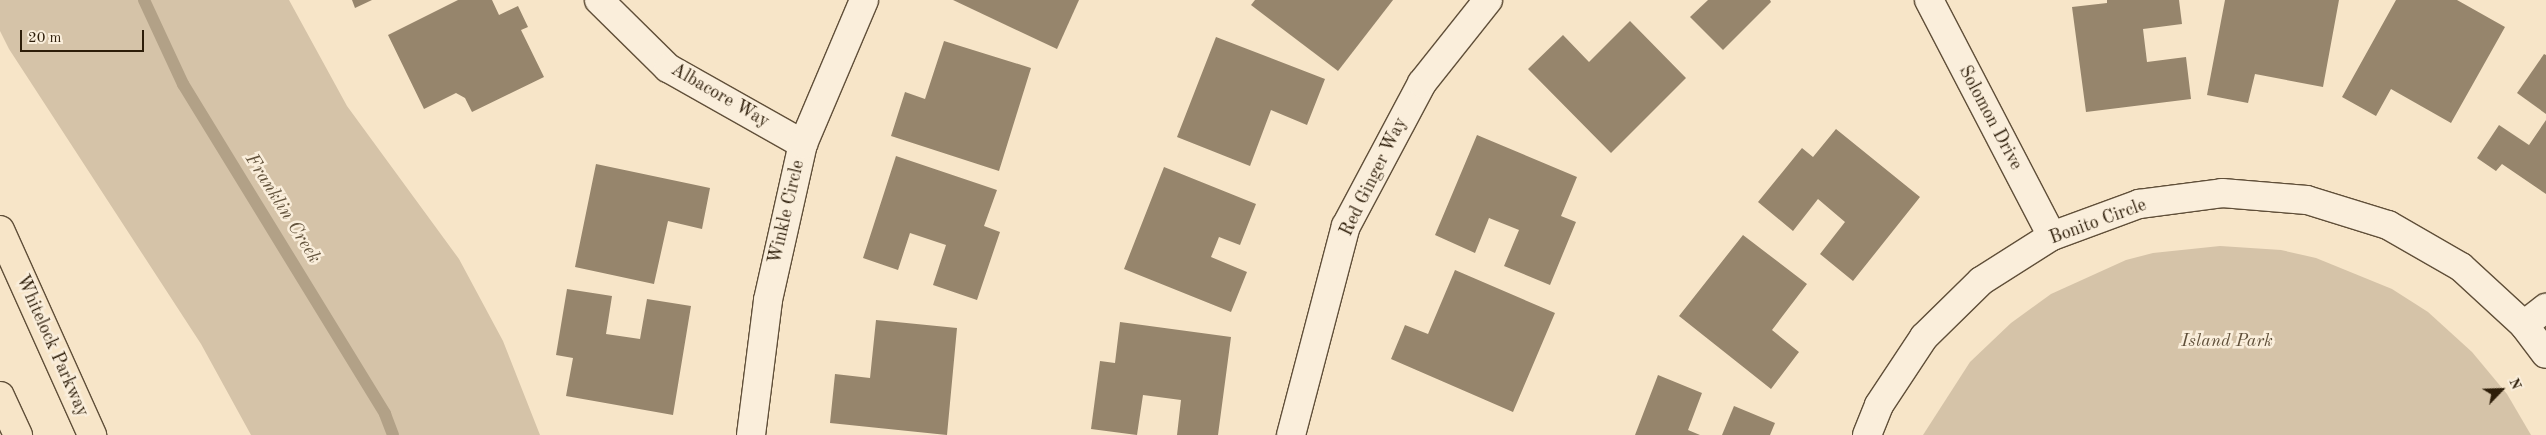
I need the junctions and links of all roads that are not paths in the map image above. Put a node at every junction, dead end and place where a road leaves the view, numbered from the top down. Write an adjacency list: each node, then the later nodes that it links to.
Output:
1 (599, 0): 5 (street, Albacore Way)
2 (864, 0): 5 (street, Winkle Circle)
3 (1488, 0): 15 (street, Red Ginger Way)
4 (1929, 0): 7 (street, Solomon Drive)
5 (803, 144): 14 (street, Winkle Circle)
6 (0, 230): 13 (main road, Whitelock Parkway)
7 (2052, 236): 9 (street, Bonito Circle); 16 (street, Bonito Circle)
8 (2546, 308): 9 (street)
9 (2524, 325): 10 (street, Bonito Circle)
10 (2546, 354)
11 (0, 396): 12 (main road)
12 (18, 435)
13 (92, 435)
14 (751, 435)
15 (1290, 435)
16 (1867, 435)

